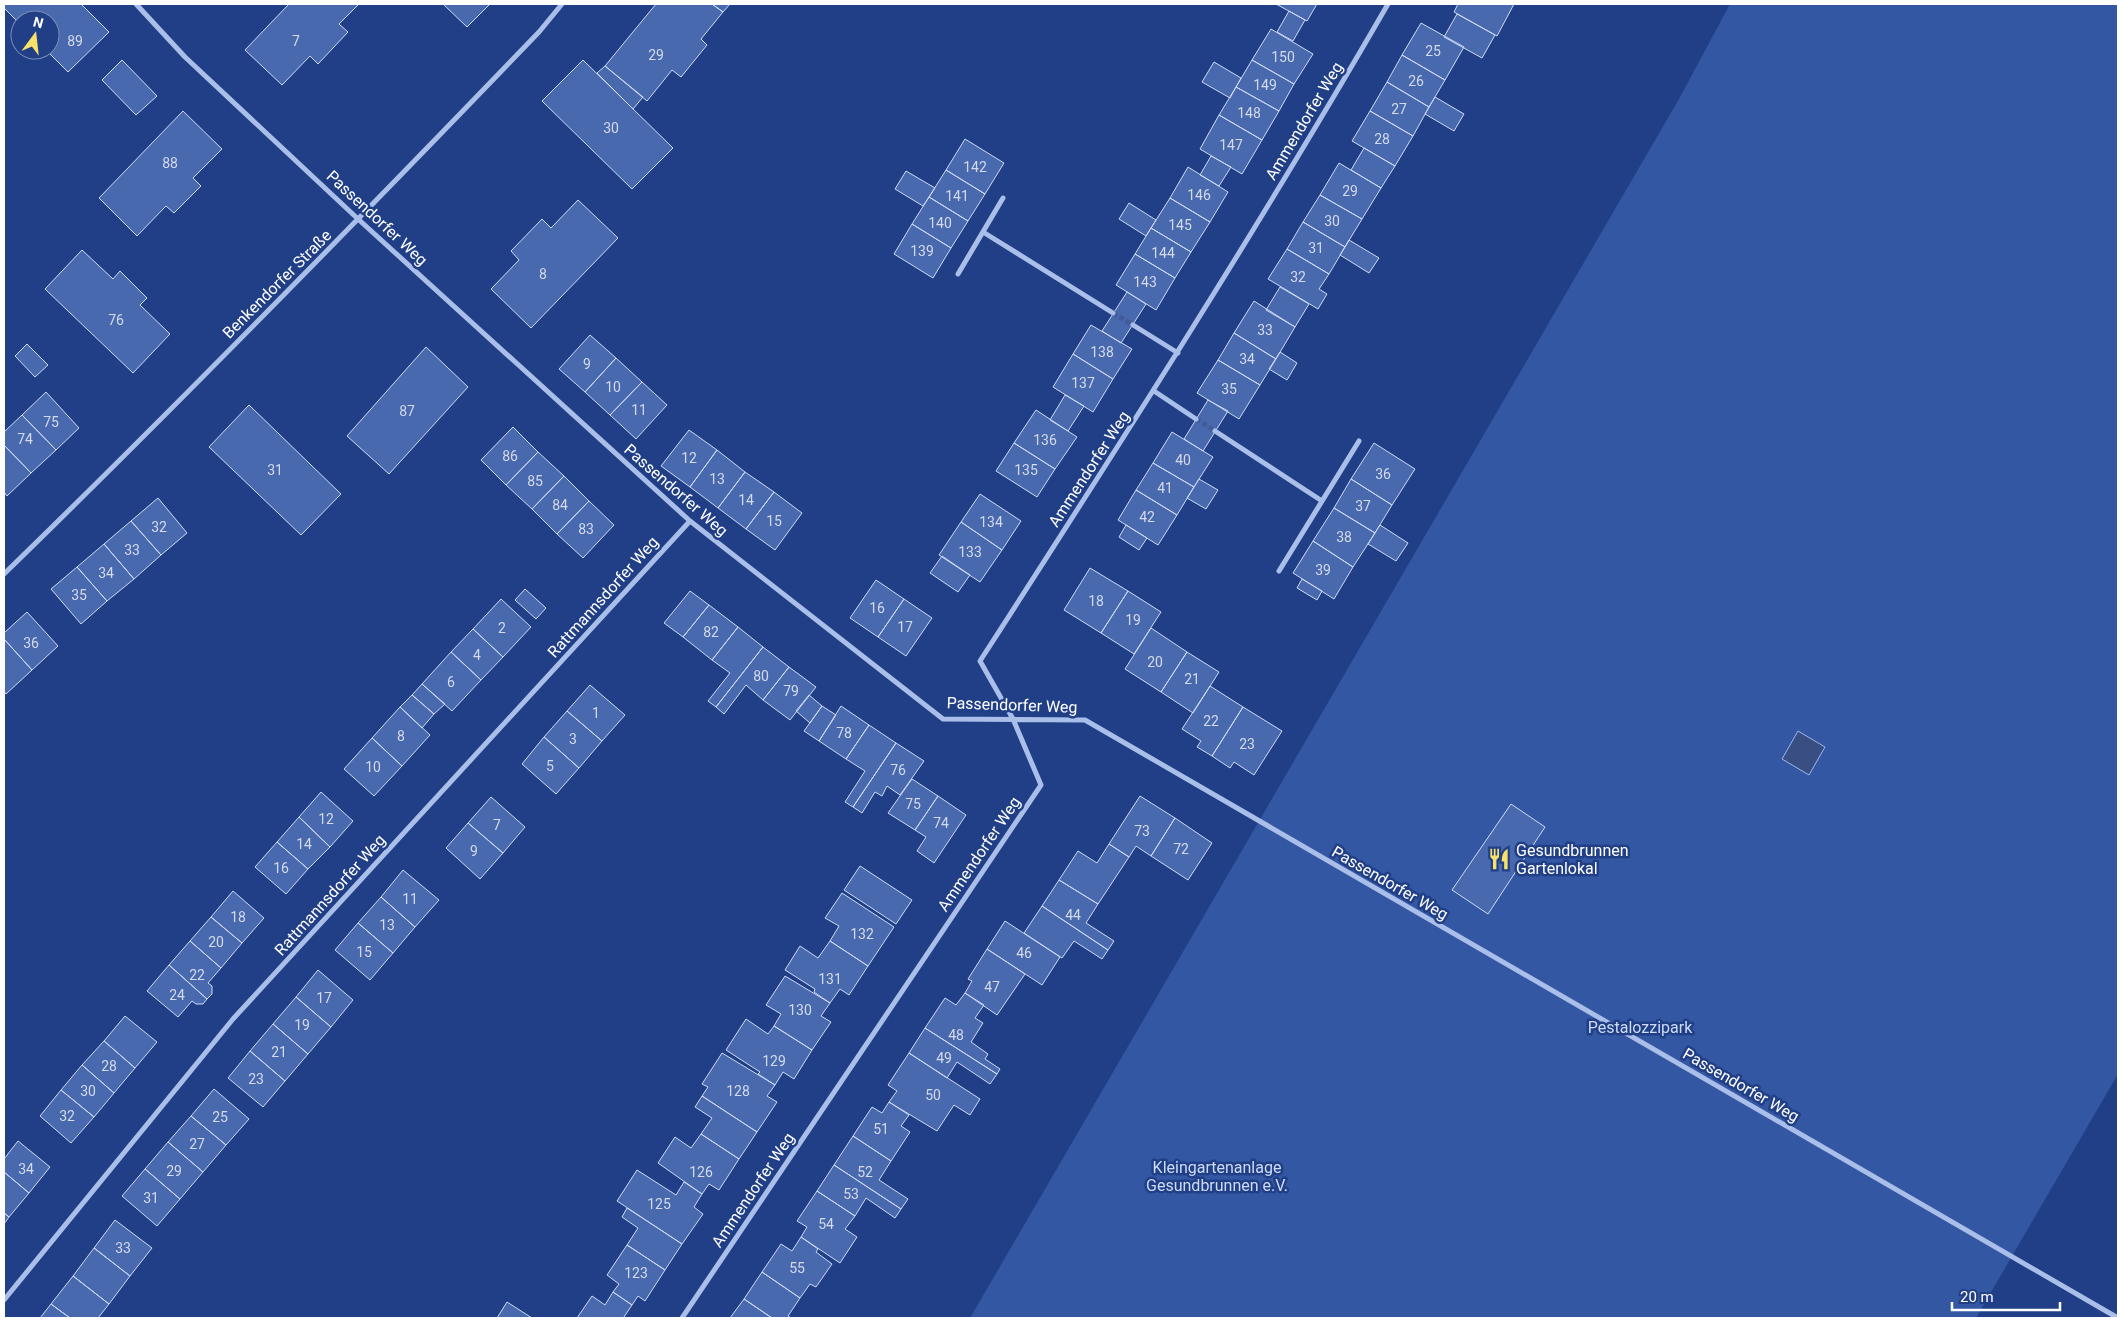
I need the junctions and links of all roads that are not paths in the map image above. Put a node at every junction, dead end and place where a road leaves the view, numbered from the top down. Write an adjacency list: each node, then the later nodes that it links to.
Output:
1 (136, 4): 5 (street, Passendorfer Weg)
2 (562, 4): 5 (street, Benkendorfer Straße)
3 (1388, 4): 10 (street, Ammendorfer Weg)
4 (1003, 198): 6 (street)
5 (358, 219): 16 (street, Passendorfer Weg); 18 (street, Benkendorfer Straße)
6 (983, 232): 7 (street); 8 (street)
7 (958, 274)
8 (1113, 313)
9 (1133, 325): 10 (street)
10 (1178, 353): 11 (street, Ammendorfer Weg)
11 (1154, 392): 12 (street); 19 (street, Ammendorfer Weg)
12 (1196, 419)
13 (1215, 432): 15 (street)
14 (1359, 441): 15 (street)
15 (1322, 500): 17 (street)
16 (690, 521): 19 (street, Passendorfer Weg); 20 (street, Rattmannsdorfer Weg)
17 (1280, 570)
18 (4, 574)
19 (1013, 719): 21 (street, Ammendorfer Weg); 22 (street, Passendorfer Weg)
20 (4, 1300)
21 (682, 1318)
22 (2118, 1318)

